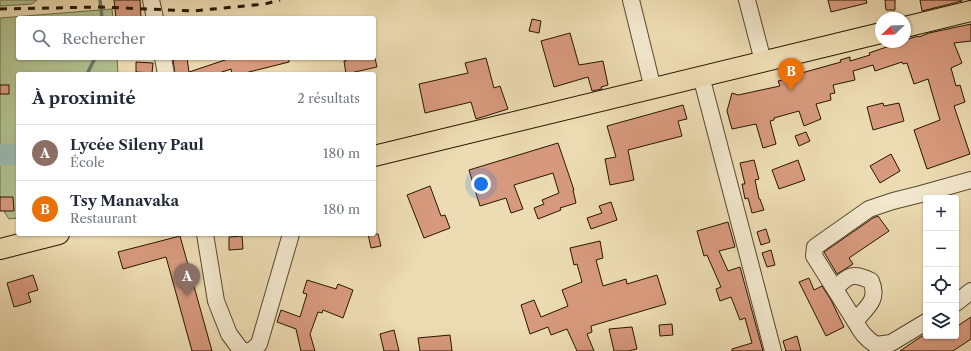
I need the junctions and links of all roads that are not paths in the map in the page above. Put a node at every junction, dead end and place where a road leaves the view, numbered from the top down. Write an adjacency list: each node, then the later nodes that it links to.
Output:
1 (151, 0): 5 (street)
2 (632, 0): 12 (street)
3 (747, 0): 9 (street)
4 (971, 11): 6 (main road)
5 (155, 16)
6 (911, 26)
7 (875, 34): 9 (main road)
8 (163, 60): 10 (street)
9 (762, 61): 11 (main road)
10 (166, 72)
11 (701, 76): 12 (main road); 27 (street)
12 (653, 88): 13 (main road)
13 (376, 156)
14 (971, 180): 19 (street)
15 (51, 236): 18 (main road)
16 (205, 236): 24 (street)
17 (290, 236): 26 (street)
18 (0, 249)
19 (835, 289): 22 (street); 22 (street)
20 (971, 291): 21 (street)
21 (959, 301)
22 (855, 321): 23 (street)
23 (923, 324)
24 (240, 351): 25 (street)
25 (245, 351)
26 (252, 351)
27 (772, 351)

